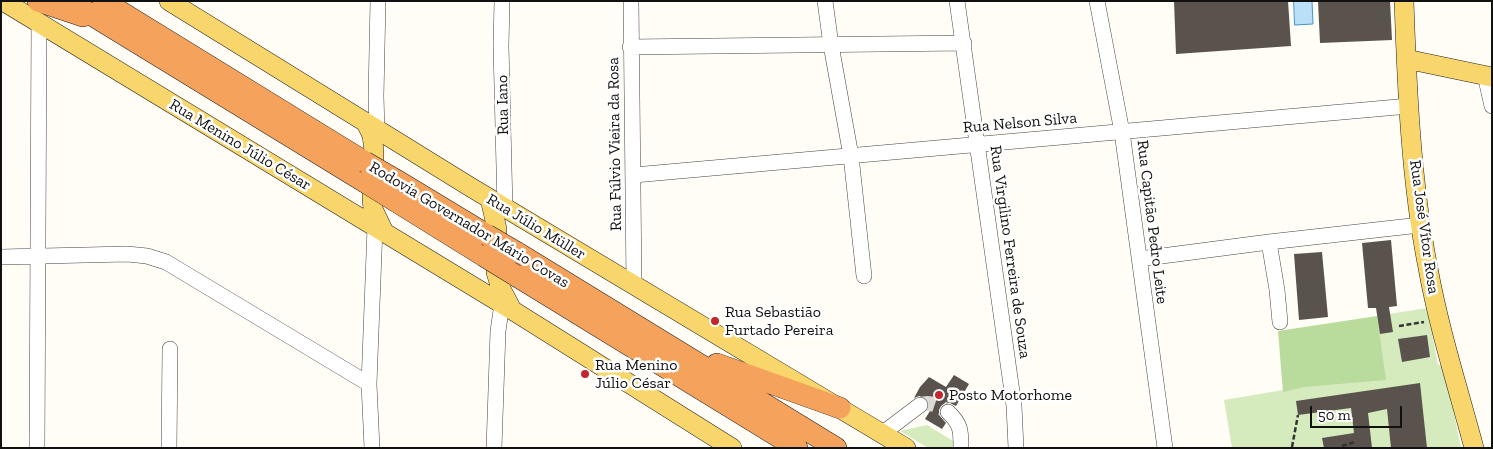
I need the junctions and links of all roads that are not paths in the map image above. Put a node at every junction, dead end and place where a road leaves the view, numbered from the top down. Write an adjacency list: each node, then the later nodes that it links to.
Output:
1 (3, 1): 13 (main road, Rua Menino Júlio César)
2 (38, 1): 14 (highway)
3 (69, 1): 14 (highway, Rodovia Governador Mário Covas)
4 (102, 1): 26 (highway, Rodovia Governador Mário Covas)
5 (169, 1): 22 (main road, Rua Júlio Müller)
6 (378, 1): 22 (street)
7 (502, 1): 28 (street, Rua Iano)
8 (631, 1): 17 (street, Rua Fúlvio Vieira da Rosa)
9 (825, 1): 16 (street)
10 (957, 1): 15 (street, Rua Virgilino Ferreira de Souza)
11 (1097, 1): 23 (street, Rua Capitão Pedro Leite)
12 (1404, 1): 18 (main road, Rua José Vítor Rosa)
13 (39, 23): 29 (main road, Rua Menino Júlio César); 35 (street)
14 (106, 23): 26 (highway, Rodovia Governador Mário Covas)
15 (964, 43): 16 (street); 24 (street, Rua Virgilino Ferreira de Souza)
16 (832, 45): 17 (street); 25 (street)
17 (630, 46): 27 (street, Rua Fúlvio Vieira da Rosa)
18 (1406, 59): 19 (main road); 20 (main road, Rua José Vítor Rosa)
19 (1488, 76): 21 (street)
20 (1409, 106): 23 (street, Rua Nelson Silva); 30 (main road, Rua José Vítor Rosa)
21 (1492, 106)
22 (378, 132): 26 (main road); 28 (main road, Rua Júlio Müller)
23 (1122, 132): 24 (street, Rua Nelson Silva); 36 (street, Rua Capitão Pedro Leite)
24 (977, 144): 25 (street, Rua Nelson Silva); 59 (street, Rua Virgilino Ferreira de Souza)
25 (851, 156): 27 (street, Rua Nelson Silva); 38 (street)
26 (369, 173): 29 (main road); 31 (main road); 32 (highway, Rodovia Governador Mário Covas, bridge); 37 (highway, Rodovia Governador Mário Covas, bridge)
27 (634, 175): 39 (street, Rua Fúlvio Vieira da Rosa)
28 (504, 207): 32 (main road, Rua Iano); 32 (main road); 39 (main road, Rua Júlio Müller)
29 (353, 213): 31 (main road, Rua Menino Júlio César)
30 (1420, 225): 33 (street); 61 (main road, Rua José Vítor Rosa)
31 (380, 230): 40 (main road, Rua Menino Júlio César); 45 (street)
32 (492, 232): 37 (main road, Rua Iano); 44 (highway, Rodovia Governador Mário Covas, bridge)
33 (1269, 242): 36 (street); 42 (street)
34 (1, 257): 35 (street)
35 (38, 257): 45 (street); 50 (street)
36 (1139, 259): 60 (street, Rua Capitão Pedro Leite)
37 (498, 267): 40 (main road); 41 (main road, Rua Iano); 55 (highway, Rodovia Governador Mário Covas)
38 (864, 276)
39 (634, 286): 47 (main road, Rua Júlio Müller)
40 (476, 288): 41 (main road, Rua Menino Júlio César)
41 (507, 307): 53 (street); 54 (main road, Rua Menino Júlio César)
42 (1280, 322)
43 (170, 349): 51 (street)
44 (674, 349): 47 (highway); 56 (highway, Rodovia Governador Mário Covas)
45 (369, 384): 52 (street)
46 (920, 405): 49 (street)
47 (840, 408): 49 (main road, Rua Júlio Müller)
48 (948, 412): 58 (street)
49 (883, 433): 57 (main road, Rua Júlio Müller)
50 (37, 448)
51 (169, 448)
52 (372, 448)
53 (494, 448)
54 (732, 448)
55 (796, 448)
56 (836, 448)
57 (906, 448)
58 (961, 448)
59 (1016, 448)
60 (1165, 448)
61 (1474, 448)

